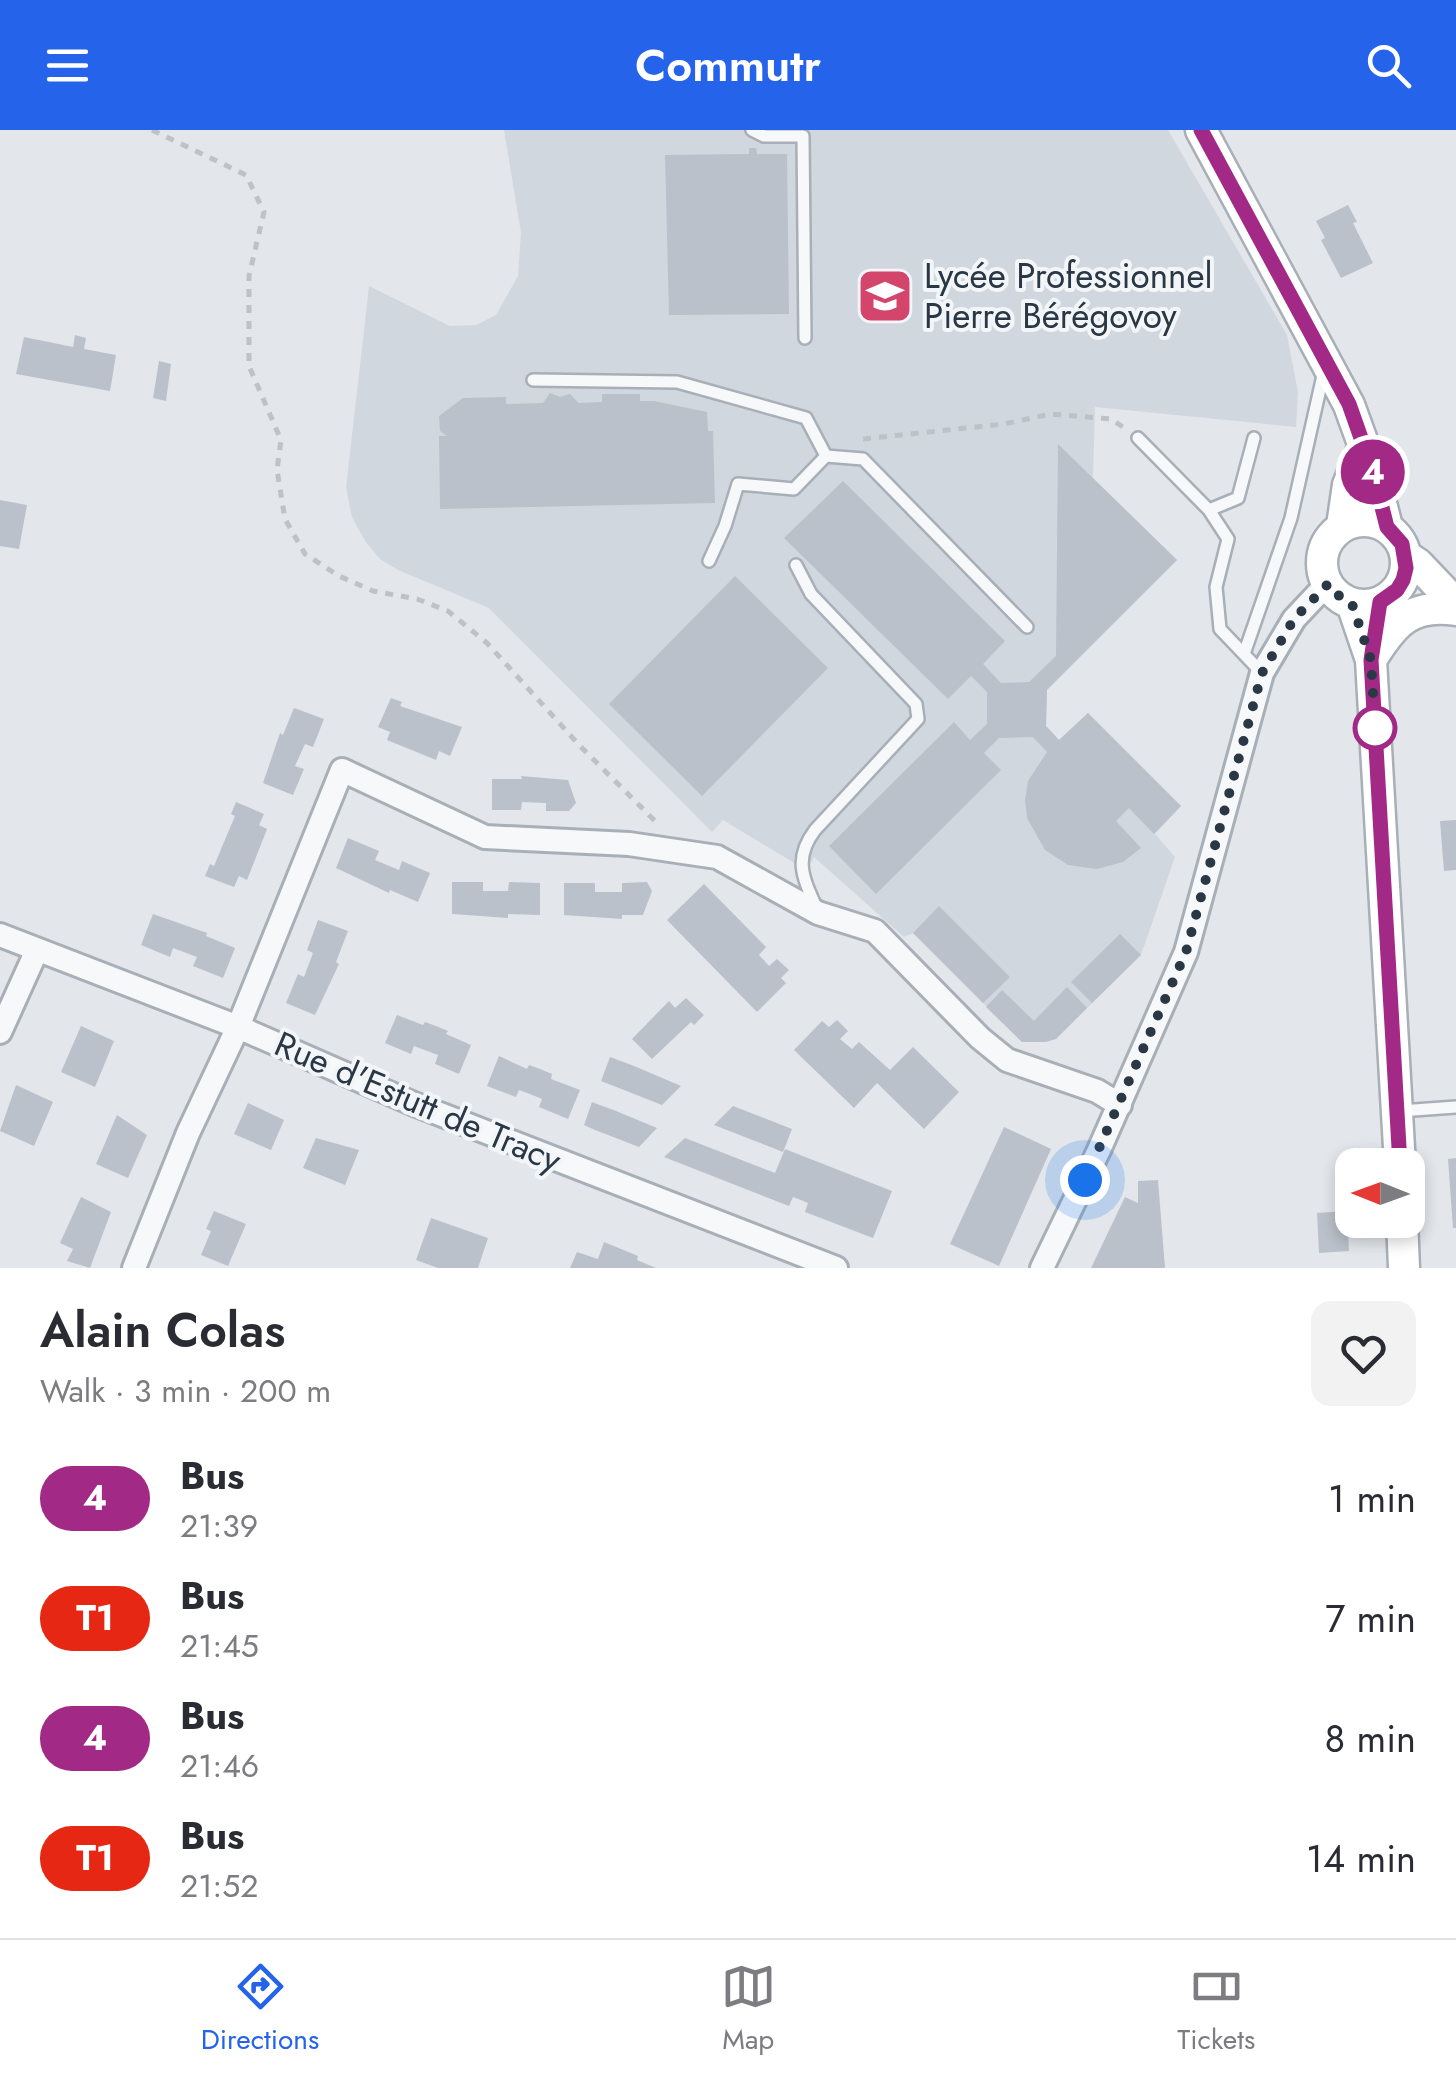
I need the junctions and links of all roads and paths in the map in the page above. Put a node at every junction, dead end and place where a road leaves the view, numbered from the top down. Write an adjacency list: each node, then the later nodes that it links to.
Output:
1 (152, 130): 24 (path)
2 (752, 130): 4 (lane)
3 (1201, 130): 5 (street)
4 (805, 338)
5 (1326, 362): 9 (street); 21 (lane)
6 (534, 380): 10 (lane)
7 (1138, 438): 10 (path); 11 (lane)
8 (1254, 438): 11 (lane)
9 (1363, 448): 12 (street); 13 (street)
10 (824, 453): 15 (lane); 20 (lane)
11 (1209, 510): 21 (lane)
12 (1342, 526): 13 (street); 17 (street)
13 (1387, 527): 14 (street)
14 (1406, 556): 18 (street); 19 (street)
15 (709, 561)
16 (796, 564): 25 (lane)
17 (1328, 584): 18 (street); 23 (street)
18 (1376, 599): 19 (street); 22 (street)
19 (1453, 603): 22 (street)
20 (1026, 627)
21 (1244, 654): 23 (lane)
22 (1371, 660): 32 (street)
23 (1262, 673): 30 (street)
24 (676, 849): 25 (street); 28 (street)
25 (818, 913): 30 (street)
26 (0, 935): 27 (street, Rue d'Estutt de Tracy)
27 (37, 950): 28 (street, Rue d'Estutt de Tracy); 29 (street)
28 (238, 1027): 35 (street); 36 (street, Rue d'Estutt de Tracy)
29 (0, 1032)
30 (1120, 1105): 37 (street)
31 (1456, 1107): 32 (lane)
32 (1398, 1111): 33 (street)
33 (1399, 1148)
34 (1403, 1238): 38 (street)
35 (134, 1268)
36 (836, 1268)
37 (1042, 1268)
38 (1404, 1268)

